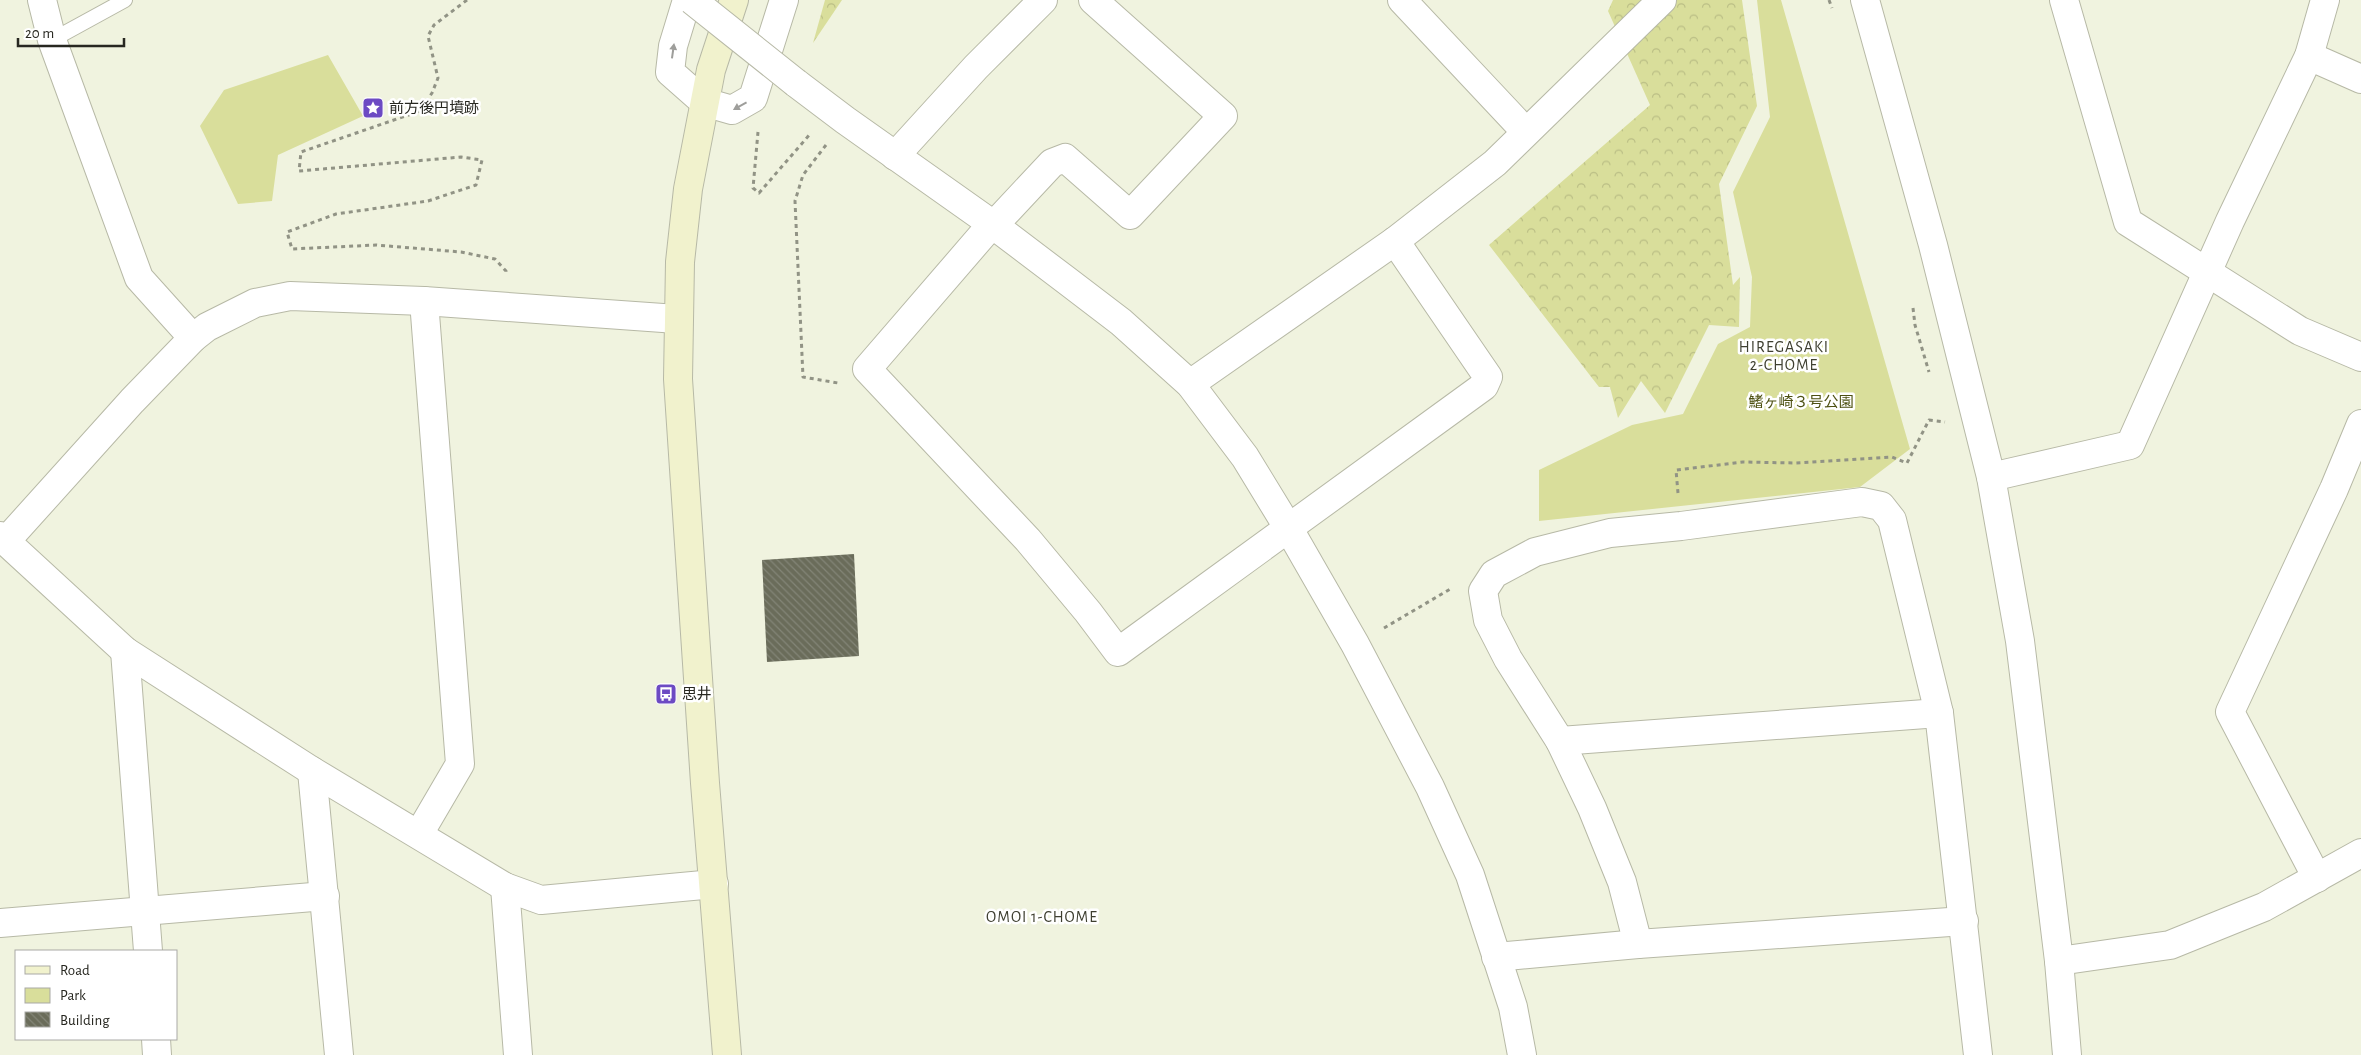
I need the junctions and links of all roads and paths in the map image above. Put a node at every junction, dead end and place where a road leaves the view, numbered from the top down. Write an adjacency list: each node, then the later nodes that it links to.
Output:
1 (42, 0): 15 (street)
2 (125, 0): 15 (lane)
3 (467, 0): 27 (path)
4 (687, 0): 18 (street, one-way to 4)
5 (692, 0): 19 (street, bridge)
6 (734, 0): 18 (street)
7 (784, 0): 18 (street, one-way to 18)
8 (1043, 0): 22 (street)
9 (1093, 0): 23 (street)
10 (1402, 0): 21 (street)
11 (1662, 0): 21 (street)
12 (1865, 0): 36 (street)
13 (2064, 0): 25 (street)
14 (2325, 0): 16 (street)
15 (52, 40): 29 (street)
16 (2309, 56): 17 (street); 25 (street)
17 (2361, 79)
18 (704, 102): 28 (street)
19 (838, 115): 20 (path); 22 (street); 31 (path)
20 (759, 124)
21 (1525, 131): 24 (street)
22 (894, 156): 23 (street)
23 (993, 224): 31 (street); 32 (street)
24 (1395, 241): 32 (street); 37 (street)
25 (2207, 271): 30 (street); 36 (street)
26 (424, 301): 27 (street); 29 (street); 45 (street)
27 (506, 307): 28 (street)
28 (677, 319): 48 (street)
29 (193, 338): 38 (street)
30 (2361, 357)
31 (867, 369): 37 (street)
32 (1190, 384): 37 (street)
33 (1950, 423): 35 (path)
34 (2361, 424): 47 (street)
35 (1676, 470)
36 (1991, 477): 57 (street)
37 (1288, 529): 40 (street)
38 (3, 538): 41 (street)
39 (1483, 591): 40 (path); 42 (street); 43 (street)
40 (1355, 644): 56 (street)
41 (125, 651): 44 (street); 51 (street)
42 (1939, 713): 43 (street); 52 (street)
43 (1560, 741): 54 (street)
44 (312, 771): 45 (street); 50 (street)
45 (419, 834): 49 (street)
46 (2361, 853): 47 (street)
47 (2318, 878): 57 (street)
48 (714, 884): 49 (street); 62 (street)
49 (505, 887): 61 (street)
50 (325, 896): 51 (street); 60 (street)
51 (145, 910): 53 (street); 55 (street)
52 (1964, 922): 54 (street); 64 (street)
53 (0, 923)
54 (1638, 944): 56 (street)
55 (148, 950)
56 (1496, 957): 63 (street)
57 (2059, 961): 65 (street)
58 (156, 1040): 59 (street)
59 (157, 1055)
60 (339, 1055)
61 (518, 1055)
62 (727, 1055)
63 (1522, 1055)
64 (1978, 1055)
65 (2067, 1055)

